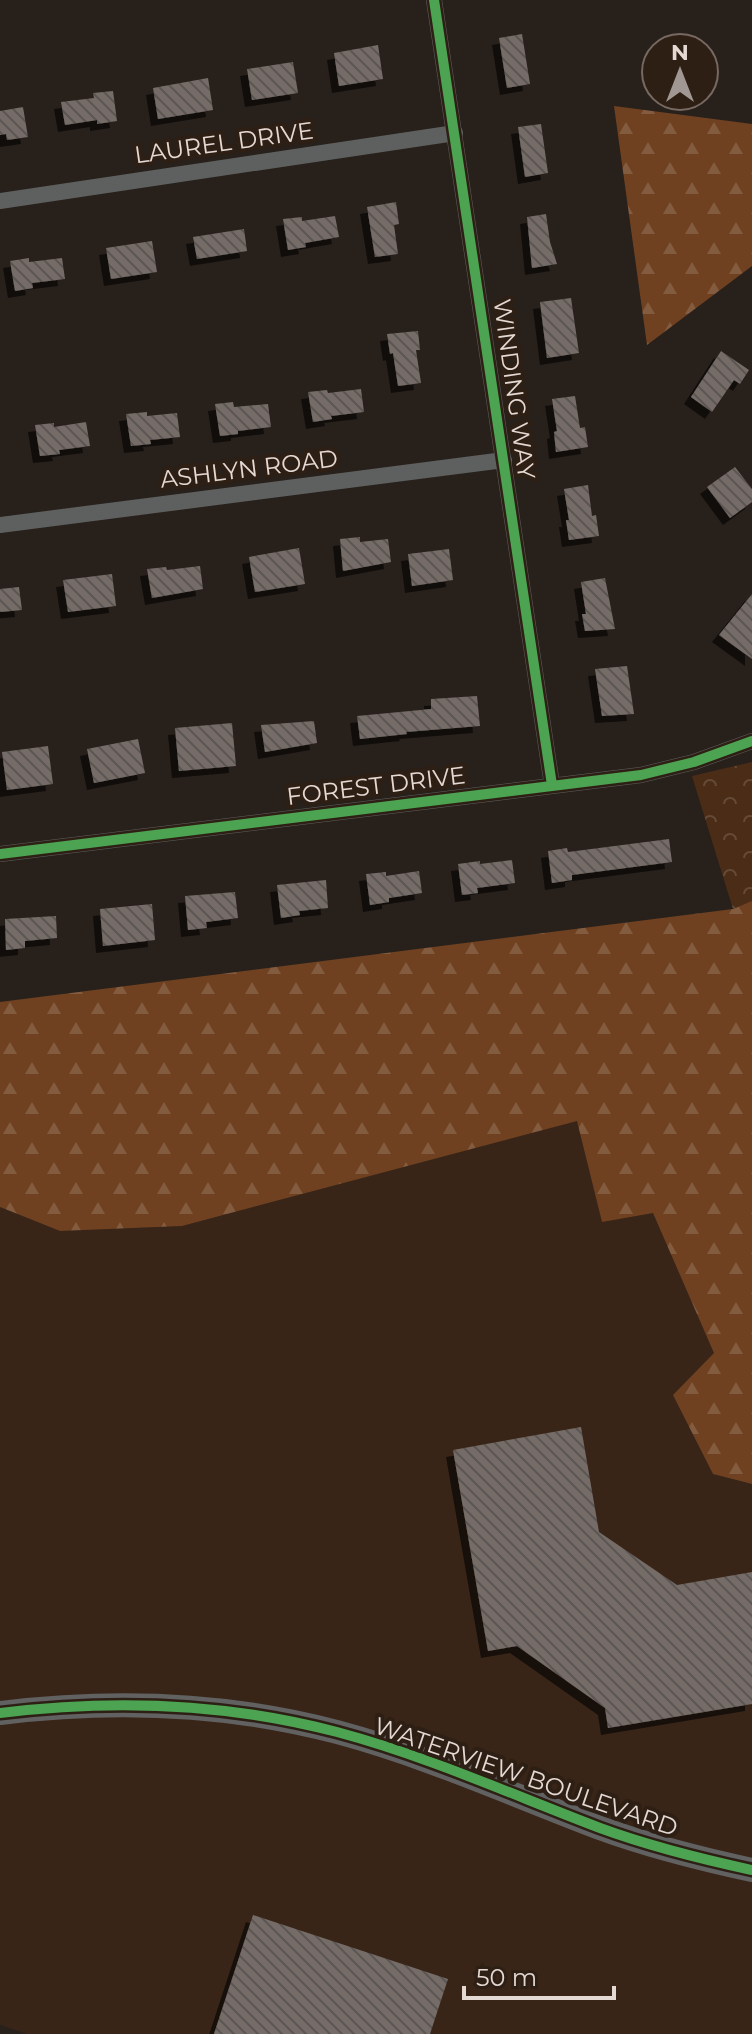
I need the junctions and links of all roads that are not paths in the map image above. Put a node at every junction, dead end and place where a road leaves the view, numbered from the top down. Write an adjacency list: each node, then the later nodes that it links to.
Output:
1 (434, 0): 2 (street, WINDING WAY)
2 (455, 133): 3 (street, LAUREL DRIVE); 4 (street, WINDING WAY)
3 (0, 201)
4 (504, 460): 5 (street, ASHLYN ROAD); 7 (street, WINDING WAY)
5 (0, 525)
6 (752, 741): 7 (street, FOREST DRIVE)
7 (552, 785): 8 (street, FOREST DRIVE)
8 (0, 854)
9 (0, 1713): 10 (street, WATERVIEW BOULEVARD)
10 (752, 1870)

